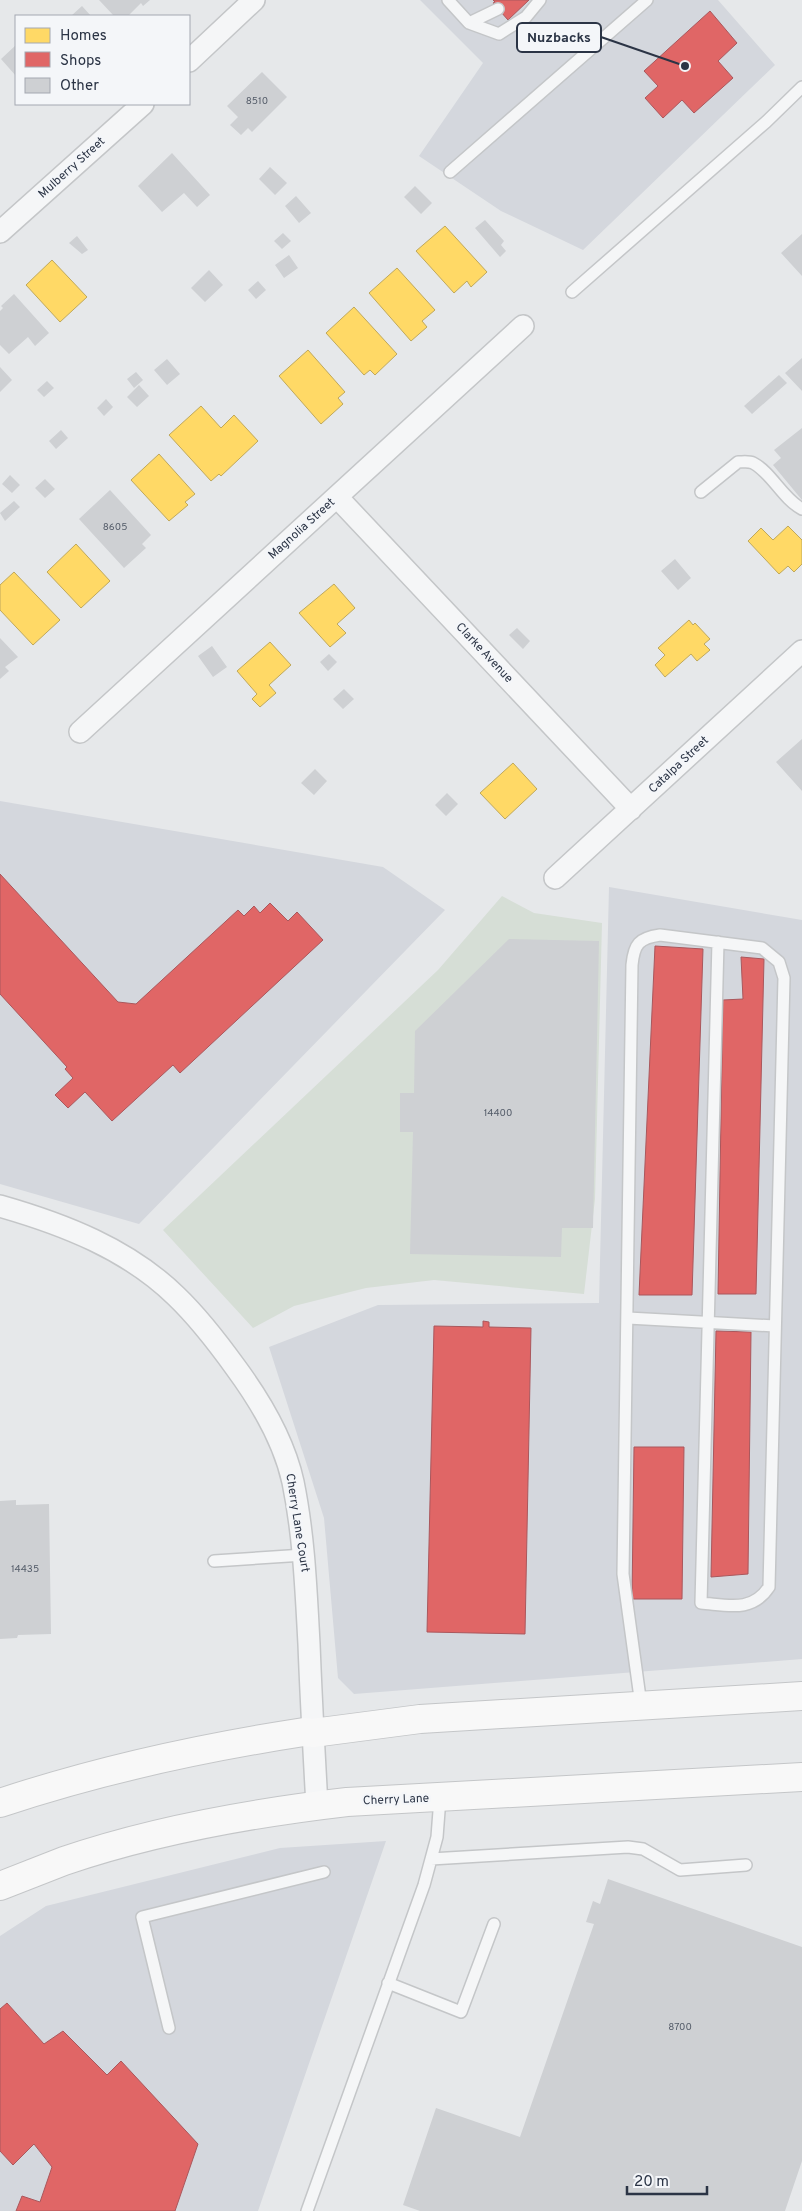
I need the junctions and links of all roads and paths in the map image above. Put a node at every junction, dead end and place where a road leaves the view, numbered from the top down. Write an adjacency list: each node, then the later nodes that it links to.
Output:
1 (254, 0): 7 (street)
2 (448, 0): 6 (lane)
3 (540, 0): 6 (lane)
4 (647, 0): 10 (lane)
5 (498, 9): 6 (lane)
6 (469, 23)
7 (190, 60)
8 (802, 87): 12 (lane)
9 (142, 105): 11 (street, Mulberry Street)
10 (450, 172)
11 (0, 232)
12 (572, 292)
13 (523, 326): 15 (street, Magnolia Street)
14 (701, 492): 16 (lane)
15 (337, 497): 18 (street, Magnolia Street); 19 (street, Clarke Avenue)
16 (802, 509)
17 (802, 651): 19 (street, Catalpa Street)
18 (80, 732)
19 (631, 809): 20 (street, Catalpa Street)
20 (555, 878)
21 (718, 942): 23 (lane); 24 (lane); 25 (lane)
22 (0, 1206): 26 (street, Cherry Lane Court)
23 (628, 1318): 24 (lane); 29 (lane)
24 (708, 1322): 25 (lane); 25 (lane)
25 (775, 1326)
26 (304, 1555): 27 (lane); 30 (street, Cherry Lane Court)
27 (214, 1561)
28 (802, 1696): 29 (main road)
29 (641, 1705): 30 (main road)
30 (313, 1733): 33 (main road); 34 (street, Cherry Lane Court)
31 (802, 1777): 32 (main road, Cherry Lane)
32 (440, 1798): 34 (main road, Cherry Lane); 35 (lane)
33 (0, 1803)
34 (317, 1806): 38 (main road, Cherry Lane)
35 (431, 1859): 36 (lane); 40 (lane)
36 (746, 1865)
37 (324, 1872): 41 (lane)
38 (0, 1886)
39 (494, 1924): 40 (lane)
40 (388, 1983): 42 (lane)
41 (169, 2028)
42 (307, 2211)

